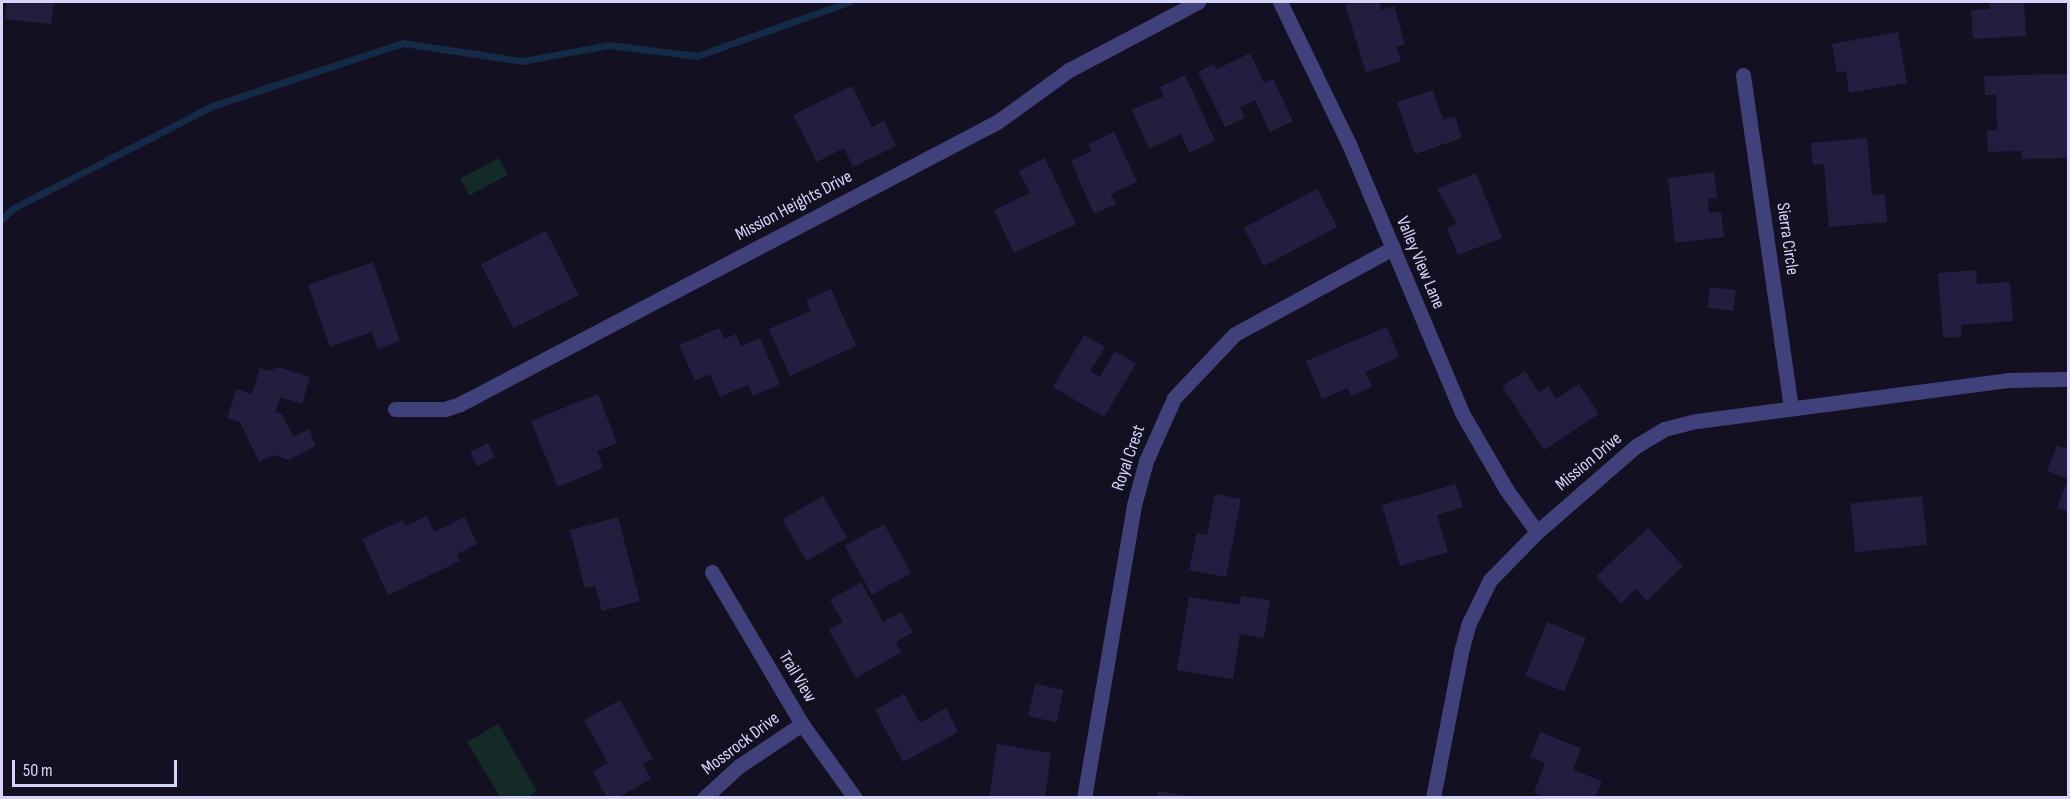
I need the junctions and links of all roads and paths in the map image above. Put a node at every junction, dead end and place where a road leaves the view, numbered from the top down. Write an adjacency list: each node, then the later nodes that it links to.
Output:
1 (1198, 2): 6 (street, Mission Heights Drive)
2 (1281, 2): 4 (street, Valley View Lane)
3 (1743, 75): 7 (street, Sierra Circle)
4 (1393, 248): 8 (street, Valley View Lane); 13 (street, Royal Crest)
5 (2068, 379): 7 (street, Mission Drive)
6 (395, 409)
7 (1791, 409): 8 (street, Mission Drive)
8 (1537, 532): 14 (street, Mission Drive)
9 (712, 572): 10 (street, Trail View)
10 (802, 724): 11 (street, Mossrock Drive); 12 (street, Trail View)
11 (704, 798)
12 (855, 798)
13 (1084, 798)
14 (1433, 798)

